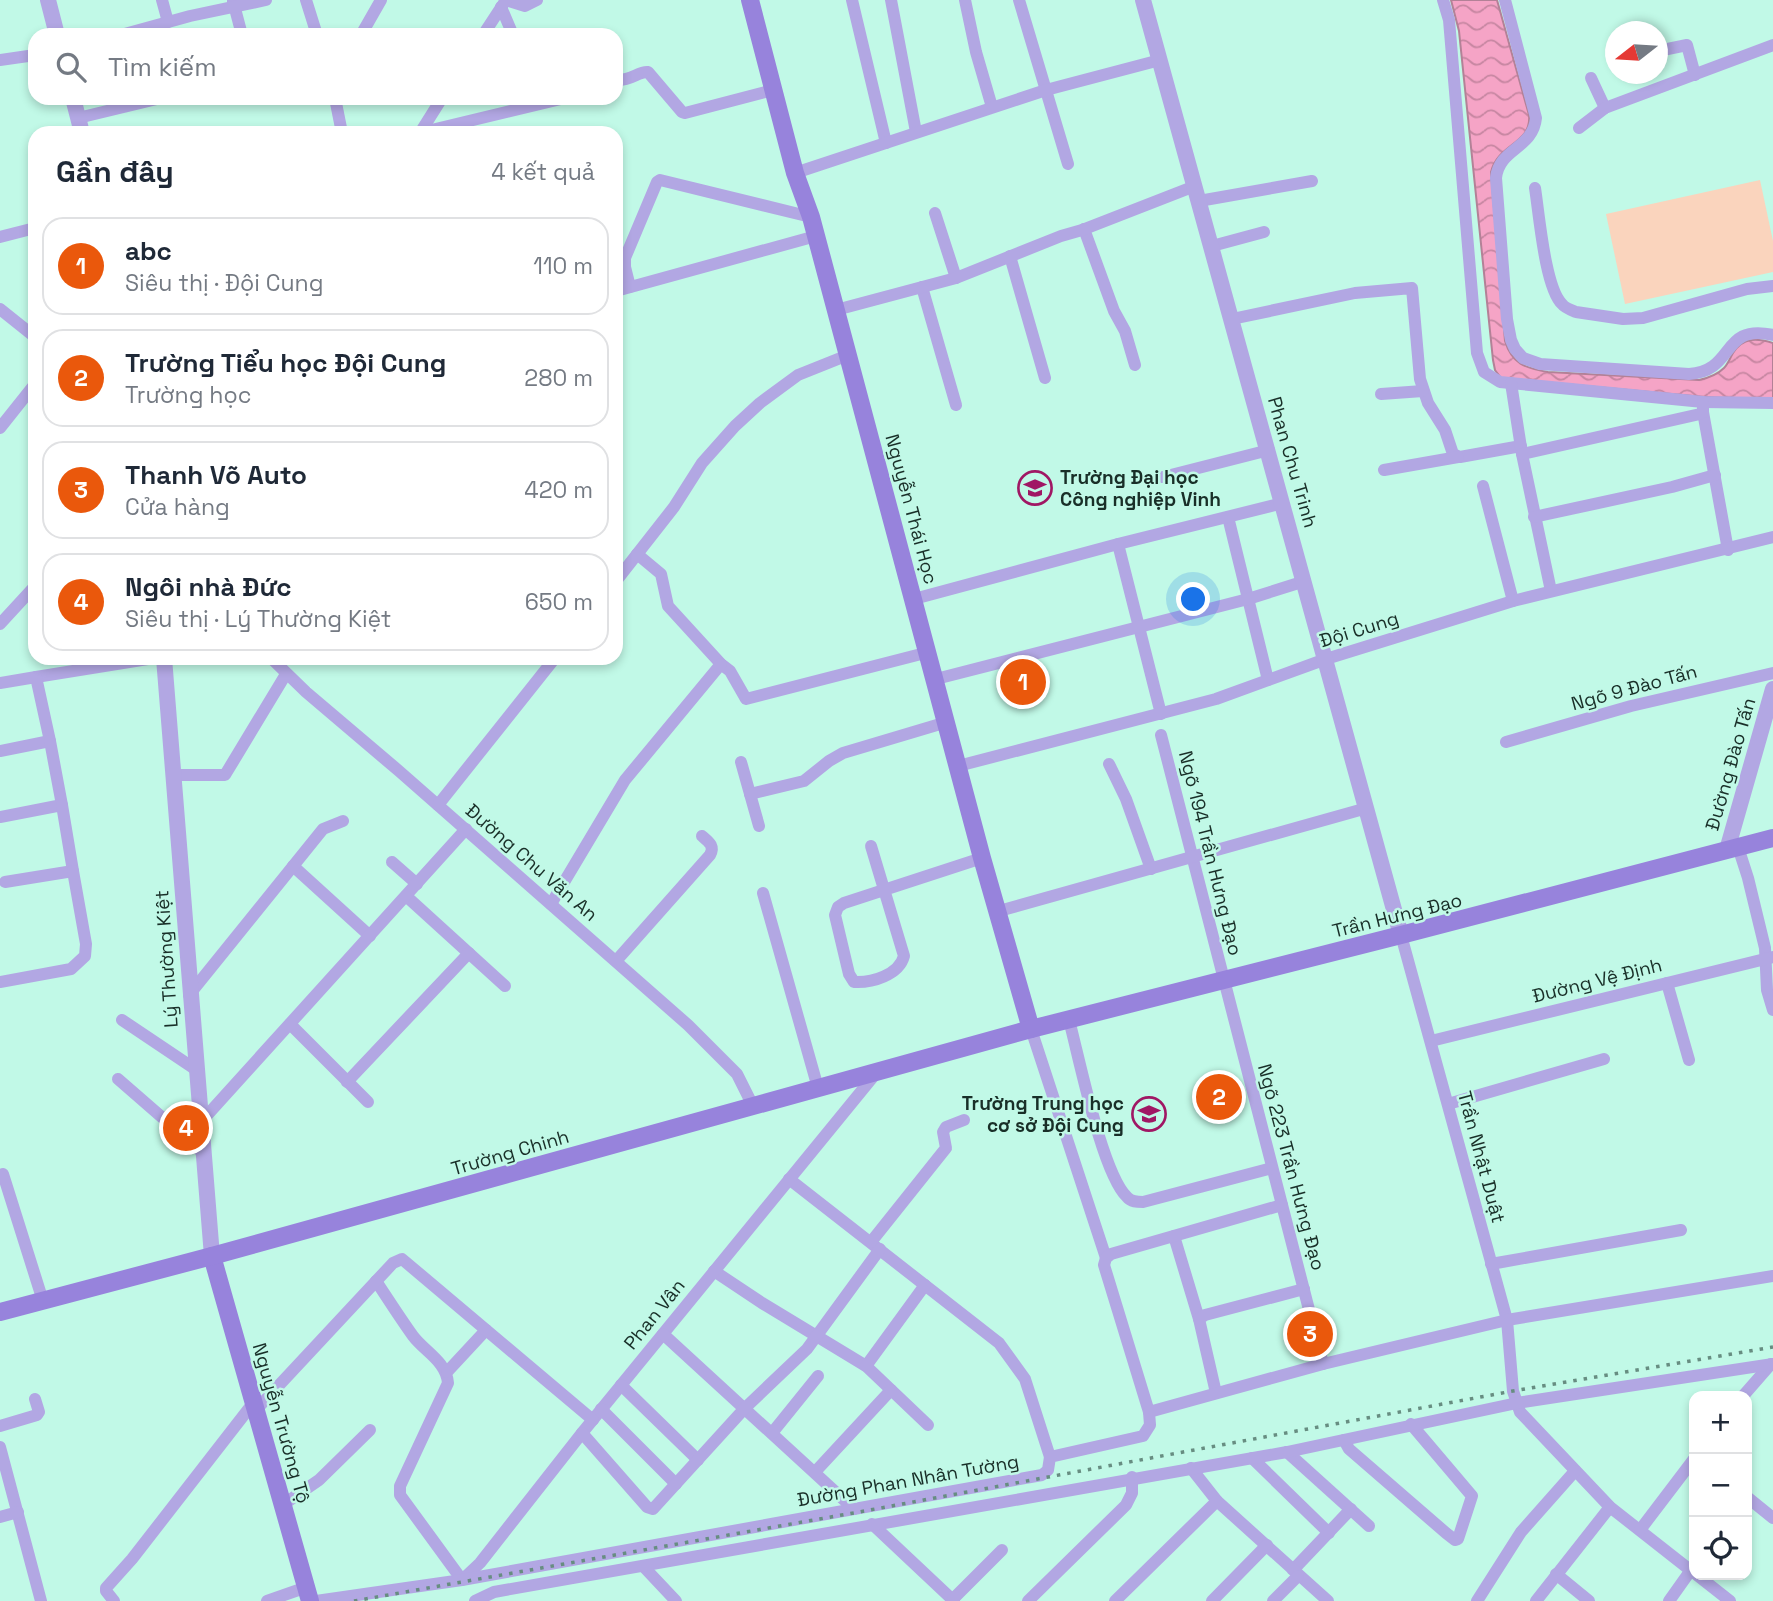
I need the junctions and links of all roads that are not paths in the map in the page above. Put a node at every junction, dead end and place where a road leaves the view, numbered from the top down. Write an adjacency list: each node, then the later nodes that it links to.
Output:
1 (48, 0): 18 (street)
2 (162, 0): 17 (street)
3 (266, 0): 16 (street)
4 (306, 0): 21 (street)
5 (381, 0): 22 (street)
6 (537, 0): 15 (street)
7 (852, 0): 48 (street)
8 (891, 0): 47 (street)
9 (965, 0): 40 (street)
10 (1019, 0): 34 (street)
11 (1143, 0): 28 (street, Phan Chu Trinh)
12 (1443, 0): 76 (street)
13 (1504, 0): 72 (street)
14 (753, 1): 33 (main road, Nguyễn Thái Học)
15 (504, 2): 23 (street); 24 (street)
16 (234, 4): 17 (street); 20 (street)
17 (168, 22): 19 (street)
18 (55, 28)
19 (146, 28)
20 (240, 28)
21 (315, 28)
22 (365, 28)
23 (487, 28)
24 (511, 28)
25 (1773, 45): 30 (street)
26 (1668, 49): 30 (street)
27 (28, 56): 29 (street)
28 (1160, 60): 34 (street); 53 (street, Phan Chu Trinh)
29 (0, 61)
30 (1695, 75): 41 (street)
31 (1591, 78): 41 (street)
32 (623, 81): 33 (street)
33 (773, 90): 50 (main road, Nguyễn Thái Học)
34 (1046, 90): 40 (street); 49 (street)
35 (75, 105): 42 (street)
36 (140, 105): 42 (street)
37 (336, 105): 43 (street)
38 (437, 105): 44 (street)
39 (522, 105): 45 (street)
40 (992, 107): 47 (street)
41 (1605, 108): 46 (street)
42 (80, 125)
43 (341, 126)
44 (424, 126)
45 (445, 126)
46 (1579, 128)
47 (916, 132): 48 (street)
48 (886, 143): 50 (street)
49 (1068, 164)
50 (795, 173): 55 (main road, Nguyễn Thái Học)
51 (1312, 181): 53 (street)
52 (1535, 188): 64 (street)
53 (1197, 194): 56 (street); 61 (street, Phan Chu Trinh)
54 (935, 213): 63 (street)
55 (811, 217): 59 (main road, Nguyễn Thái Học); 65 (street)
56 (1084, 229): 62 (street); 74 (street)
57 (28, 230): 60 (street)
58 (1264, 232): 61 (street)
59 (816, 236): 65 (street); 69 (main road, Nguyễn Thái Học)
60 (0, 237)
61 (1212, 246): 70 (street, Phan Chu Trinh)
62 (1010, 256): 63 (street); 75 (street)
63 (956, 278): 66 (street)
64 (1773, 286)
65 (630, 287): 67 (street)
66 (922, 287): 69 (street); 81 (street)
67 (623, 289)
68 (0, 309): 71 (street)
69 (836, 310): 73 (main road, Nguyễn Thái Học)
70 (1232, 319): 77 (street); 84 (street, Phan Chu Trinh)
71 (28, 331)
72 (1773, 335)
73 (848, 355): 97 (street); 102 (main road, Nguyễn Thái Học)
74 (1135, 365)
75 (1045, 378)
76 (1511, 383): 82 (street); 85 (street)
77 (1423, 391): 79 (street); 86 (street)
78 (28, 392): 83 (street)
79 (1381, 394)
80 (1773, 403): 82 (street)
81 (956, 405)
82 (1703, 407): 85 (street); 88 (street)
83 (2, 422)
84 (1269, 450): 89 (street); 91 (street, Phan Chu Trinh)
85 (1521, 450): 86 (street); 93 (street)
86 (1458, 457): 87 (street)
87 (1384, 470)
88 (1715, 475): 93 (street); 96 (street)
89 (1163, 477)
90 (1483, 486): 104 (street)
91 (1283, 503): 92 (street); 99 (street, Phan Chu Trinh)
92 (1228, 517): 95 (street); 103 (street)
93 (1534, 517): 100 (street)
94 (1773, 537): 96 (street, Đội Cung)
95 (1118, 544): 102 (street); 106 (street)
96 (1728, 550): 100 (street, Đội Cung)
97 (637, 554): 98 (street); 109 (street)
98 (623, 572)
99 (1305, 581): 103 (street); 108 (street, Phan Chu Trinh)
100 (1551, 591): 104 (street, Đội Cung)
101 (28, 594): 105 (street)
102 (914, 599): 107 (main road, Nguyễn Thái Học)
103 (1248, 599): 106 (street); 118 (street)
104 (1513, 601): 108 (street, Đội Cung)
105 (0, 624)
106 (1139, 627): 117 (street); 121 (street)
107 (929, 652): 109 (street); 117 (main road, Nguyễn Thái Học)
108 (1326, 659): 118 (street, Đội Cung); 134 (street, Phan Chu Trinh)
109 (720, 664): 154 (street)
110 (111, 665): 116 (street)
111 (165, 665): 130 (street, Lý Thường Kiệt)
112 (278, 665): 115 (street, Đường Chu Văn An)
113 (549, 665): 133 (street)
114 (1773, 673): 125 (street, Ngõ 9 Đào Tấn)
115 (286, 674): 130 (street); 133 (street, Đường Chu Văn An)
116 (36, 677): 119 (street); 124 (street)
117 (936, 679): 122 (main road, Nguyễn Thái Học)
118 (1268, 680): 121 (street, Đội Cung)
119 (0, 683)
120 (1773, 689): 142 (street, Đường Đào Tấn)
121 (1161, 714): 129 (street, Đội Cung)
122 (947, 722): 129 (main road, Nguyễn Thái Học); 131 (street)
123 (1161, 735): 144 (street, Ngõ 194 Trần Hưng Đạo)
124 (50, 741): 126 (street); 132 (street)
125 (1506, 742)
126 (0, 751)
127 (741, 762): 131 (street)
128 (1109, 764): 147 (street)
129 (958, 766): 143 (main road, Nguyễn Thái Học)
130 (173, 775): 165 (street, Lý Thường Kiệt)
131 (750, 794): 137 (street)
132 (62, 805): 135 (street); 148 (street)
133 (439, 805): 138 (street, Đường Chu Văn An)
134 (1367, 808): 144 (street); 157 (street, Phan Chu Trinh)
135 (0, 817)
136 (343, 821): 146 (street)
137 (759, 826)
138 (466, 829): 150 (street); 154 (street, Đường Chu Văn An)
139 (702, 836): 160 (street)
140 (1773, 838): 142 (main road, Trần Hưng Đạo)
141 (871, 846): 151 (street)
142 (1732, 849): 157 (main road, Trần Hưng Đạo); 159 (street)
143 (982, 858): 151 (street); 155 (main road, Nguyễn Thái Học)
144 (1192, 858): 147 (street); 161 (street, Ngõ 194 Trần Hưng Đạo)
145 (392, 862): 150 (street)
146 (293, 866): 156 (street); 165 (street)
147 (1151, 869): 155 (street)
148 (73, 872): 149 (street); 162 (street)
149 (5, 882)
150 (417, 884): 153 (street)
151 (884, 890): 151 (street)
152 (763, 893): 178 (street)
153 (406, 896): 156 (street); 158 (street)
154 (551, 904): 160 (street, Đường Chu Văn An)
155 (999, 911): 170 (main road, Nguyễn Thái Học)
156 (370, 936): 169 (street)
157 (1401, 936): 161 (main road, Trần Hưng Đạo); 171 (street, Trần Nhật Duật)
158 (469, 953): 164 (street); 177 (street)
159 (1768, 958): 163 (street, Đường Vệ Định); 166 (street)
160 (616, 961): 181 (street, Đường Chu Văn An)
161 (1224, 980): 168 (main road, Trần Hưng Đạo); 185 (street, Ngõ 223 Trần Hưng Đạo)
162 (0, 982)
163 (1667, 983): 171 (street, Đường Vệ Định); 173 (street)
164 (505, 986)
165 (189, 995): 174 (street, Lý Thường Kiệt)
166 (1773, 1010)
167 (122, 1020): 174 (street)
168 (1069, 1020): 170 (main road, Trần Hưng Đạo); 185 (street)
169 (290, 1024): 177 (street); 183 (street)
170 (1031, 1029): 175 (main road, Trường Chinh); 193 (street)
171 (1431, 1041): 180 (street, Trần Nhật Duật)
172 (1604, 1059): 180 (street)
173 (1689, 1060)
174 (195, 1069): 183 (street, Lý Thường Kiệt)
175 (877, 1072): 178 (main road, Trường Chinh); 187 (street, Phan Vân)
176 (118, 1079): 184 (street)
177 (347, 1082): 179 (street)
178 (818, 1088): 181 (main road, Trường Chinh)
179 (368, 1102)
180 (1448, 1104): 194 (street, Trần Nhật Duật)
181 (753, 1106): 192 (main road, Trường Chinh)
182 (964, 1120): 191 (street)
183 (200, 1124): 184 (street, Lý Thường Kiệt)
184 (203, 1153): 192 (street, Lý Thường Kiệt)
185 (1272, 1168): 188 (street, Ngõ 223 Trần Hưng Đạo)
186 (3, 1174): 200 (street)
187 (789, 1179): 191 (street); 195 (street, Phan Vân)
188 (1282, 1205): 190 (street); 199 (street, Ngõ 223 Trần Hưng Đạo)
189 (1681, 1230): 194 (street)
190 (1174, 1236): 193 (street); 202 (street)
191 (875, 1246): 198 (street); 206 (street)
192 (212, 1256): 200 (main road, Trường Chinh); 218 (main road, Nguyễn Trường Tộ)
193 (1106, 1258): 220 (street)
194 (1491, 1264): 203 (street, Trần Nhật Duật)
195 (714, 1271): 205 (street, Phan Vân); 206 (street)
196 (1773, 1276): 203 (street)
197 (376, 1281): 204 (street); 210 (street); 218 (street)
198 (925, 1285): 209 (street); 231 (street)
199 (1304, 1289): 202 (street); 207 (street, Ngõ 223 Trần Hưng Đạo)
200 (43, 1301): 201 (main road, Trường Chinh)
201 (0, 1312)
202 (1199, 1320): 215 (street)
203 (1507, 1320): 207 (street); 216 (street, Trần Nhật Duật)
204 (486, 1330): 210 (street); 221 (street)
205 (663, 1334): 212 (street, Phan Vân); 219 (street)
206 (816, 1336): 209 (street); 219 (street)
207 (1323, 1364): 215 (street)
208 (1772, 1364): 214 (street); 216 (street)
209 (866, 1366): 213 (street)
210 (447, 1373): 260 (street)
211 (818, 1376): 227 (street)
212 (621, 1385): 221 (street, Phan Vân); 233 (street)
213 (891, 1390): 223 (street); 237 (street)
214 (1748, 1391)
215 (1216, 1393): 220 (street)
216 (1515, 1397): 222 (street); 236 (street)
217 (35, 1399): 224 (street)
218 (255, 1406): 242 (main road, Nguyễn Trường Tộ); 265 (street)
219 (745, 1408): 227 (street); 233 (street)
220 (1149, 1412): 231 (street)
221 (597, 1414): 226 (street, Phan Vân); 239 (street)
222 (1411, 1424): 228 (street); 228 (street)
223 (929, 1425)
224 (0, 1426)
225 (370, 1430): 242 (street)
226 (582, 1433): 239 (street); 260 (street, Phan Vân)
227 (772, 1433): 237 (street)
228 (1345, 1440): 230 (street)
229 (0, 1447): 246 (street)
230 (1287, 1452): 232 (street); 245 (street)
231 (1050, 1457): 244 (street, Đường Phan Nhân Tường)
232 (1252, 1458): 235 (street); 252 (street)
233 (698, 1460): 239 (street)
234 (1689, 1466): 251 (street)
235 (1191, 1468): 238 (street); 240 (street)
236 (1576, 1471): 243 (street); 274 (street)
237 (815, 1472): 244 (street)
238 (1132, 1477): 249 (street); 269 (street)
239 (676, 1484)
240 (1217, 1501): 253 (street); 270 (street)
241 (1752, 1501): 248 (street)
242 (284, 1504): 262 (main road, Nguyễn Trường Tộ)
243 (1610, 1507): 251 (street); 258 (street)
244 (854, 1509): 260 (street, Đường Phan Nhân Tường)
245 (1351, 1509): 250 (street); 252 (street)
246 (18, 1512): 247 (street); 264 (street)
247 (0, 1517)
248 (1773, 1518)
249 (872, 1524): 255 (street); 263 (street)
250 (1369, 1526)
251 (1640, 1530): 256 (street)
252 (1329, 1533): 257 (street)
253 (1268, 1545): 257 (street); 271 (street)
254 (1002, 1550): 263 (street)
255 (643, 1566): 267 (street); 268 (street)
256 (1689, 1568)
257 (1296, 1573): 272 (street); 273 (street)
258 (1556, 1574): 275 (street); 276 (street)
259 (1689, 1578): 277 (street)
260 (462, 1580): 262 (street, Đường Phan Nhân Tường)
261 (1704, 1580): 278 (street)
262 (311, 1596): 266 (street, Đường Phan Nhân Tường)
263 (948, 1599)
264 (41, 1601)
265 (114, 1601)
266 (267, 1601)
267 (475, 1601)
268 (676, 1601)
269 (1028, 1601)
270 (1115, 1601)
271 (1212, 1601)
272 (1273, 1601)
273 (1328, 1601)
274 (1477, 1601)
275 (1536, 1601)
276 (1589, 1601)
277 (1669, 1601)
278 (1730, 1601)

